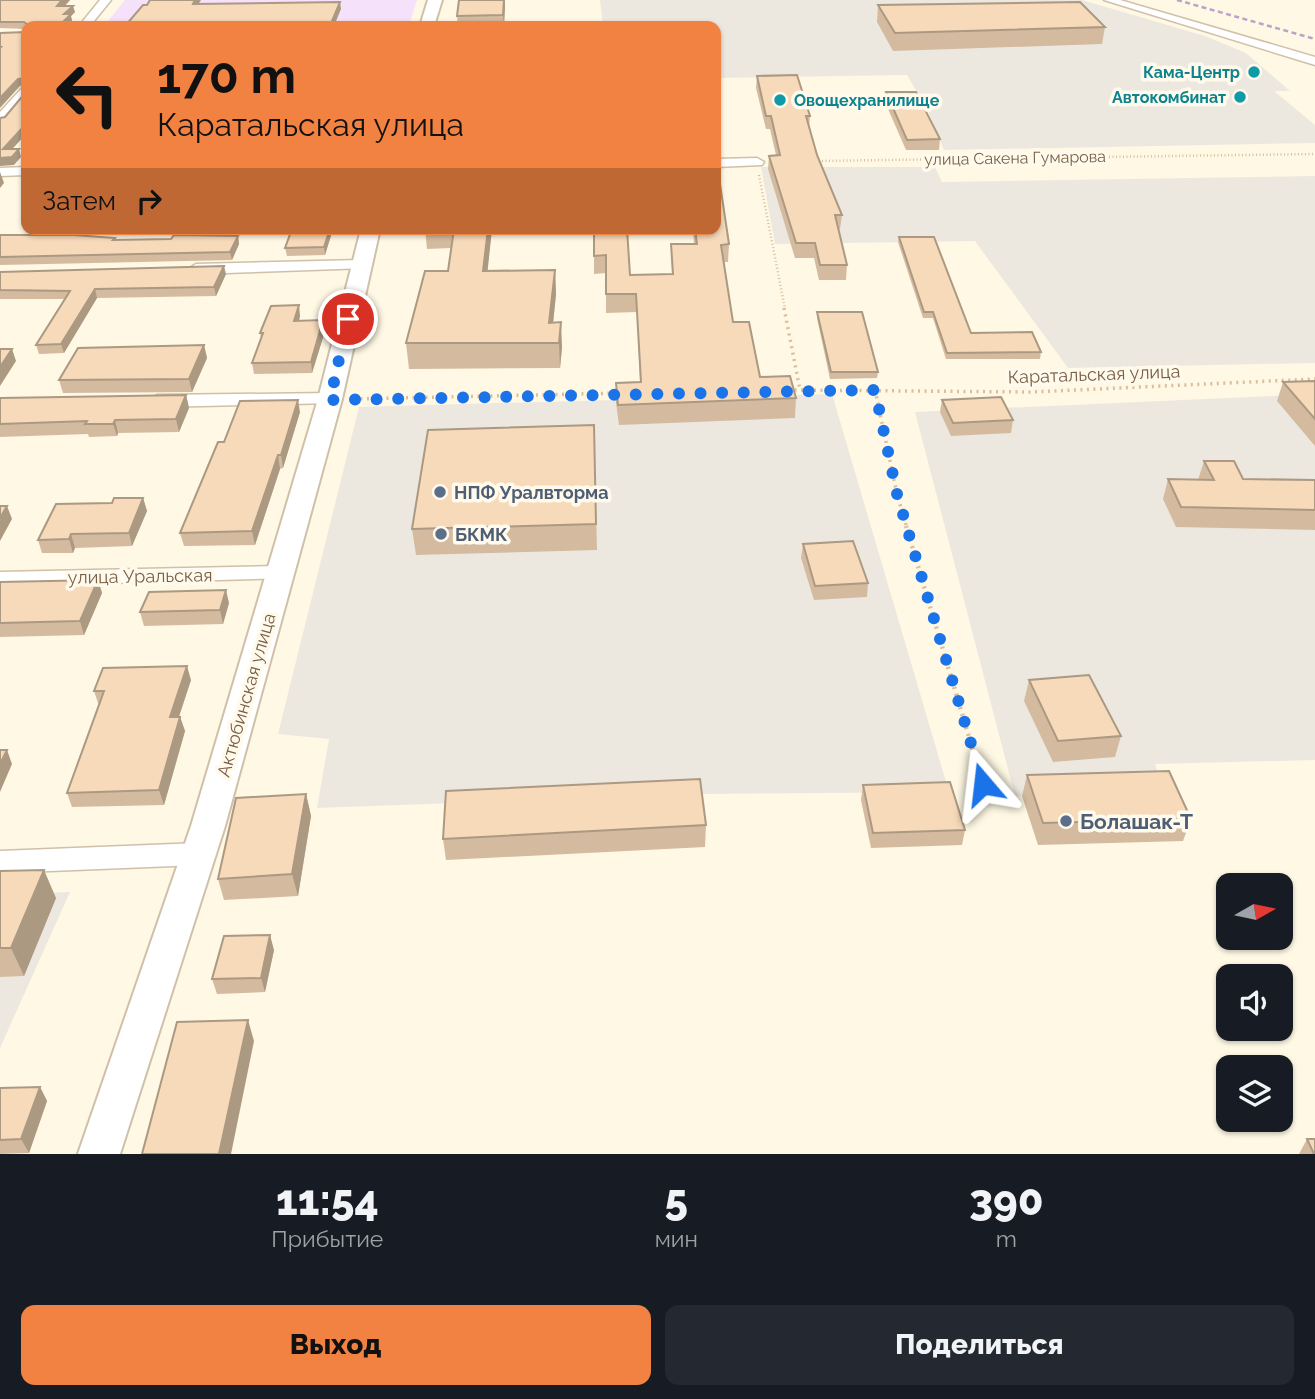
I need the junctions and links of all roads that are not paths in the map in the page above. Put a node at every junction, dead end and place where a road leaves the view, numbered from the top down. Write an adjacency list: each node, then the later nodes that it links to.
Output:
1 (106, 0): 4 (street)
2 (435, 0): 5 (street)
3 (1110, 0): 6 (street)
4 (88, 21)
5 (429, 21)
6 (1315, 61)
7 (21, 99): 8 (street)
8 (0, 120)
9 (757, 162): 10 (street)
10 (721, 163)
11 (0, 172): 12 (street)
12 (21, 172)
13 (369, 235): 14 (street, Актюбинская улица)
14 (360, 265): 15 (street); 16 (street, Актюбинская улица)
15 (180, 269)
16 (330, 400): 17 (street); 18 (street, Актюбинская улица)
17 (137, 401)
18 (280, 573): 19 (street, улица Уральская); 20 (street, Актюбинская улица)
19 (0, 579)
20 (199, 854): 21 (street); 22 (street, Актюбинская улица)
21 (0, 862)
22 (99, 1154)

